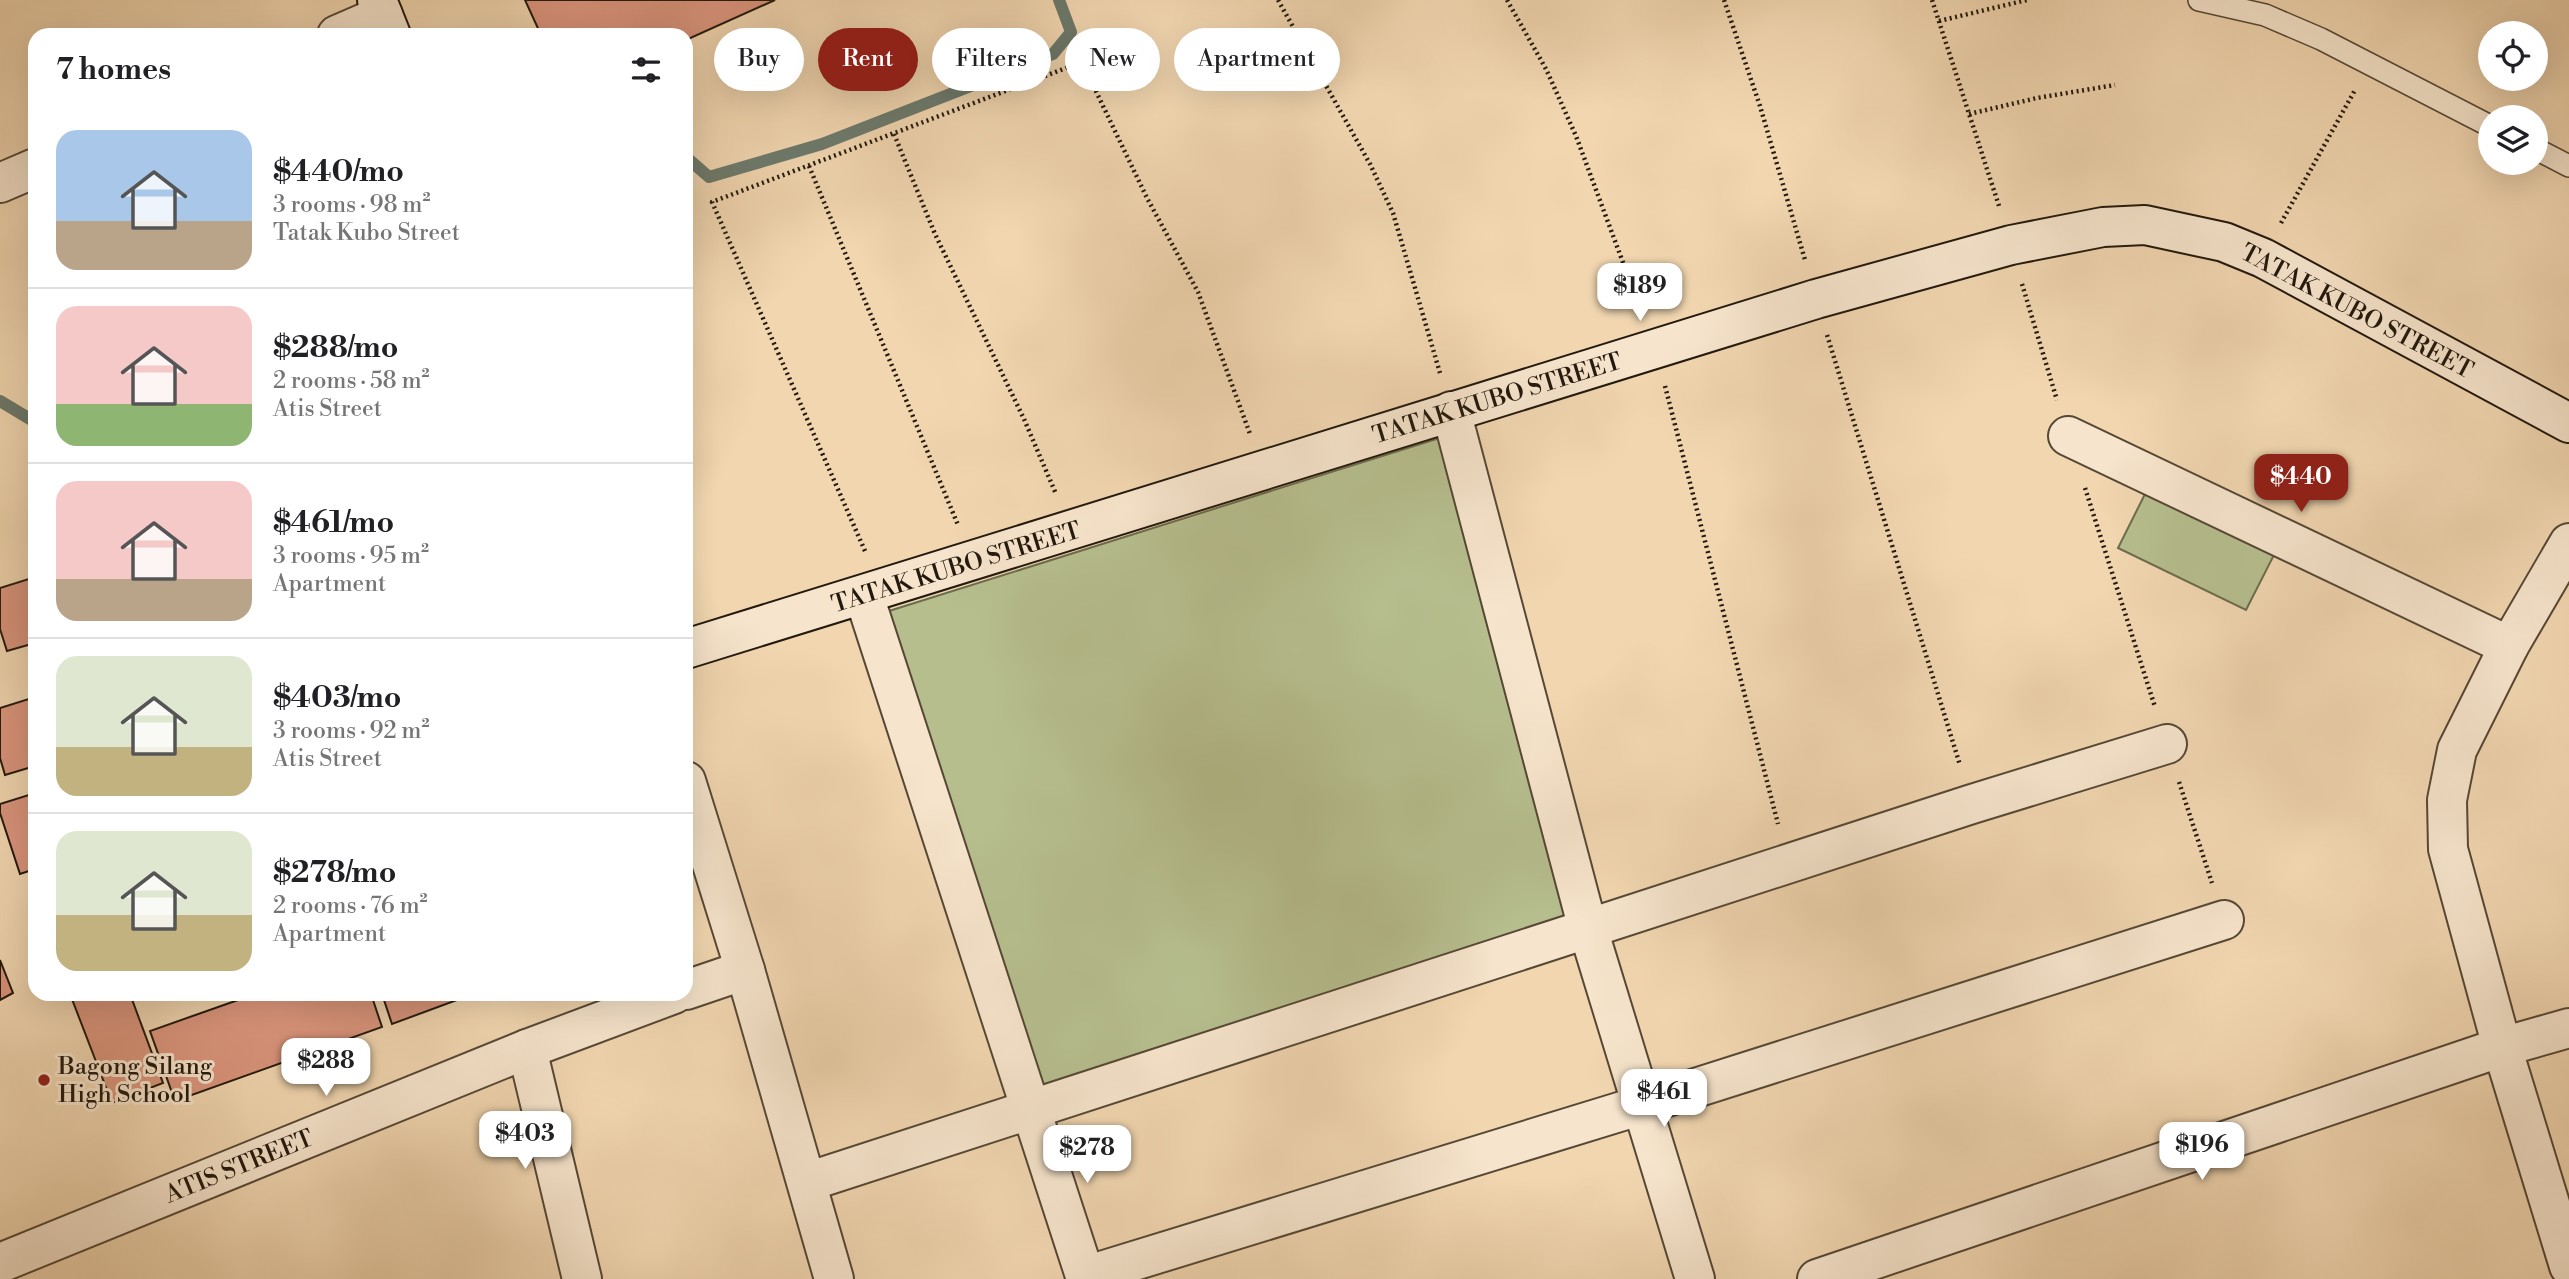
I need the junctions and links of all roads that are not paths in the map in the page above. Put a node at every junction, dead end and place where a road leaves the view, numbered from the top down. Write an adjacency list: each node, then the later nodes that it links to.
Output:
1 (2199, 0): 4 (lane)
2 (384, 17): 3 (street)
3 (355, 28)
4 (2478, 120)
5 (2548, 155): 6 (lane)
6 (2569, 166)
7 (28, 171): 8 (street)
8 (0, 183)
9 (1451, 411): 10 (street, TATAK KUBO STREET); 13 (street, TATAK KUBO STREET); 19 (street)
10 (2569, 423)
11 (2068, 436): 14 (street)
12 (2569, 543): 14 (street)
13 (873, 593): 15 (street, TATAK KUBO STREET); 27 (street)
14 (2509, 646): 24 (street)
15 (693, 647)
16 (2167, 744): 19 (street)
17 (693, 803): 20 (street)
18 (2224, 920): 26 (street)
19 (1588, 929): 26 (street); 27 (street)
20 (745, 970): 21 (street); 28 (street)
21 (693, 988)
22 (655, 1001): 25 (street, ATIS STREET)
23 (2569, 1028): 24 (street)
24 (2502, 1047): 29 (street); 35 (street)
25 (527, 1049): 30 (street, ATIS STREET); 32 (street)
26 (1643, 1105): 31 (street); 34 (street)
27 (1032, 1108): 28 (street); 31 (street)
28 (807, 1182): 33 (street)
29 (2568, 1259)
30 (0, 1263)
31 (1086, 1277)
32 (582, 1279)
33 (834, 1279)
34 (1695, 1279)
35 (1817, 1279)

